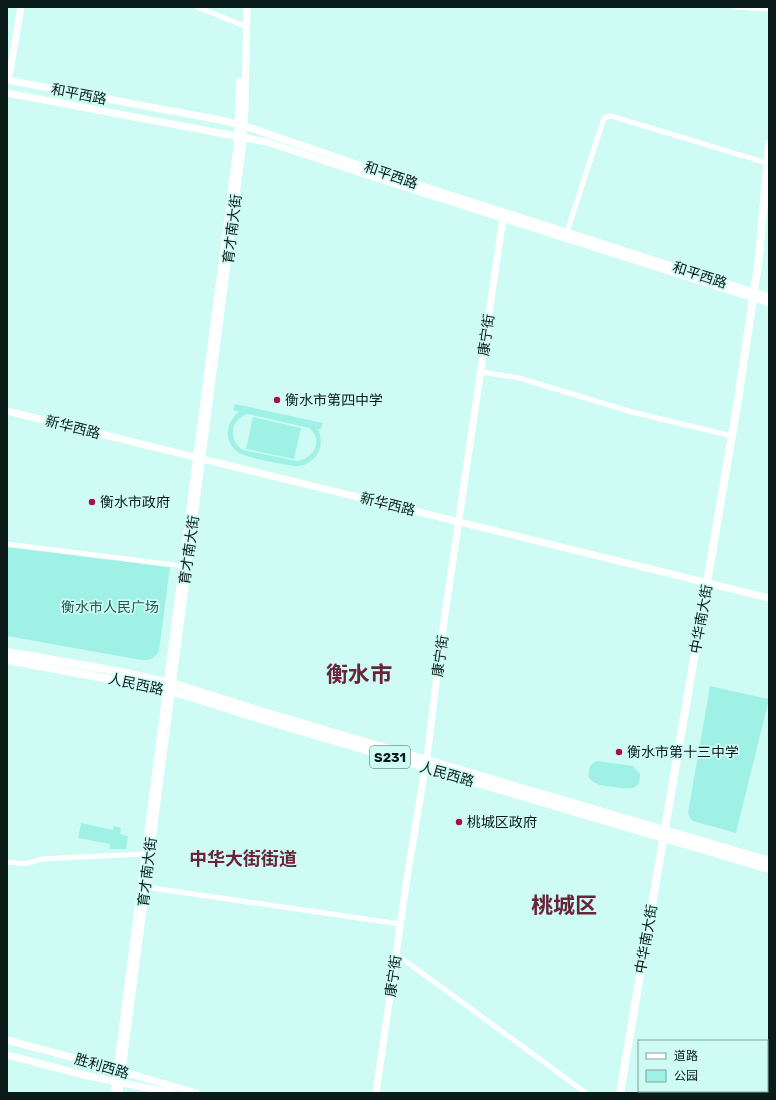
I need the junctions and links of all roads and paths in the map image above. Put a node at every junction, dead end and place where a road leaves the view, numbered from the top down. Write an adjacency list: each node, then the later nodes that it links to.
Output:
1 (22, 7): 8 (main road)
2 (197, 7): 7 (street)
3 (242, 7): 7 (main road, 育才南大街)
4 (247, 7): 10 (main road, 育才南大街)
5 (735, 7): 6 (street)
6 (769, 9)
7 (242, 25): 10 (main road, 育才南大街)
8 (7, 80): 10 (main road, 和平西路)
9 (7, 94): 11 (main road, 和平西路)
10 (241, 125): 11 (main road, 育才南大街); 16 (main road, 和平西路)
11 (240, 137): 15 (main road, 和平西路); 23 (main road, 育才南大街)
12 (769, 144): 13 (main road, 中华南大街)
13 (768, 163): 16 (street); 17 (main road, 中华南大街)
14 (769, 210): 17 (main road, 中华南大街)
15 (503, 218): 17 (main road, 和平西路); 20 (main road, 康宁街)
16 (567, 232): 17 (main road, 和平西路)
17 (756, 296): 18 (main road, 和平西路); 19 (main road, 和平西路); 22 (main road, 中华南大街); 27 (main road, 中华南大街)
18 (769, 297)
19 (769, 303)
20 (481, 372): 22 (street); 24 (main road, 康宁街)
21 (7, 411): 23 (main road, 新华西路)
22 (732, 436): 27 (main road, 中华南大街)
23 (199, 458): 24 (main road, 新华西路); 26 (main road, 育才南大街); 31 (main road, 育才南大街)
24 (459, 522): 27 (main road, 新华西路); 32 (main road, 康宁街)
25 (7, 544): 26 (street)
26 (182, 566): 31 (main road, 育才南大街)
27 (710, 583): 28 (main road, 新华西路); 33 (main road, 中华南大街)
28 (769, 598)
29 (7, 652): 31 (main road, 人民西路 / S231)
30 (7, 660): 31 (main road, 人民西路 / S231)
31 (169, 686): 32 (main road, 人民西路 / S231); 34 (main road, 育才南大街); 38 (main road, 育才南大街)
32 (425, 764): 33 (main road, 人民西路 / S231); 39 (main road, 康宁街)
33 (667, 834): 35 (main road, 人民西路 / S231); 37 (main road, 人民西路 / S231); 51 (main road, 中华南大街); 52 (main road, 中华南大街)
34 (144, 854): 36 (street); 43 (main road, 育才南大街)
35 (769, 861)
36 (7, 862)
37 (769, 869)
38 (145, 887): 39 (street); 43 (main road, 育才南大街)
39 (400, 924): 40 (main road, 康宁街)
40 (396, 954): 49 (main road, 康宁街); 50 (street)
41 (7, 1040): 43 (main road, 胜利西路)
42 (7, 1055): 44 (main road, 胜利西路)
43 (119, 1070): 44 (main road, 育才南大街); 48 (main road, 胜利西路)
44 (118, 1082): 45 (main road, 育才南大街); 46 (main road, 育才南大街); 47 (main road, 胜利西路)
45 (114, 1093)
46 (119, 1093)
47 (172, 1093)
48 (196, 1093)
49 (376, 1093)
50 (586, 1093)
51 (620, 1093)
52 (625, 1093)

